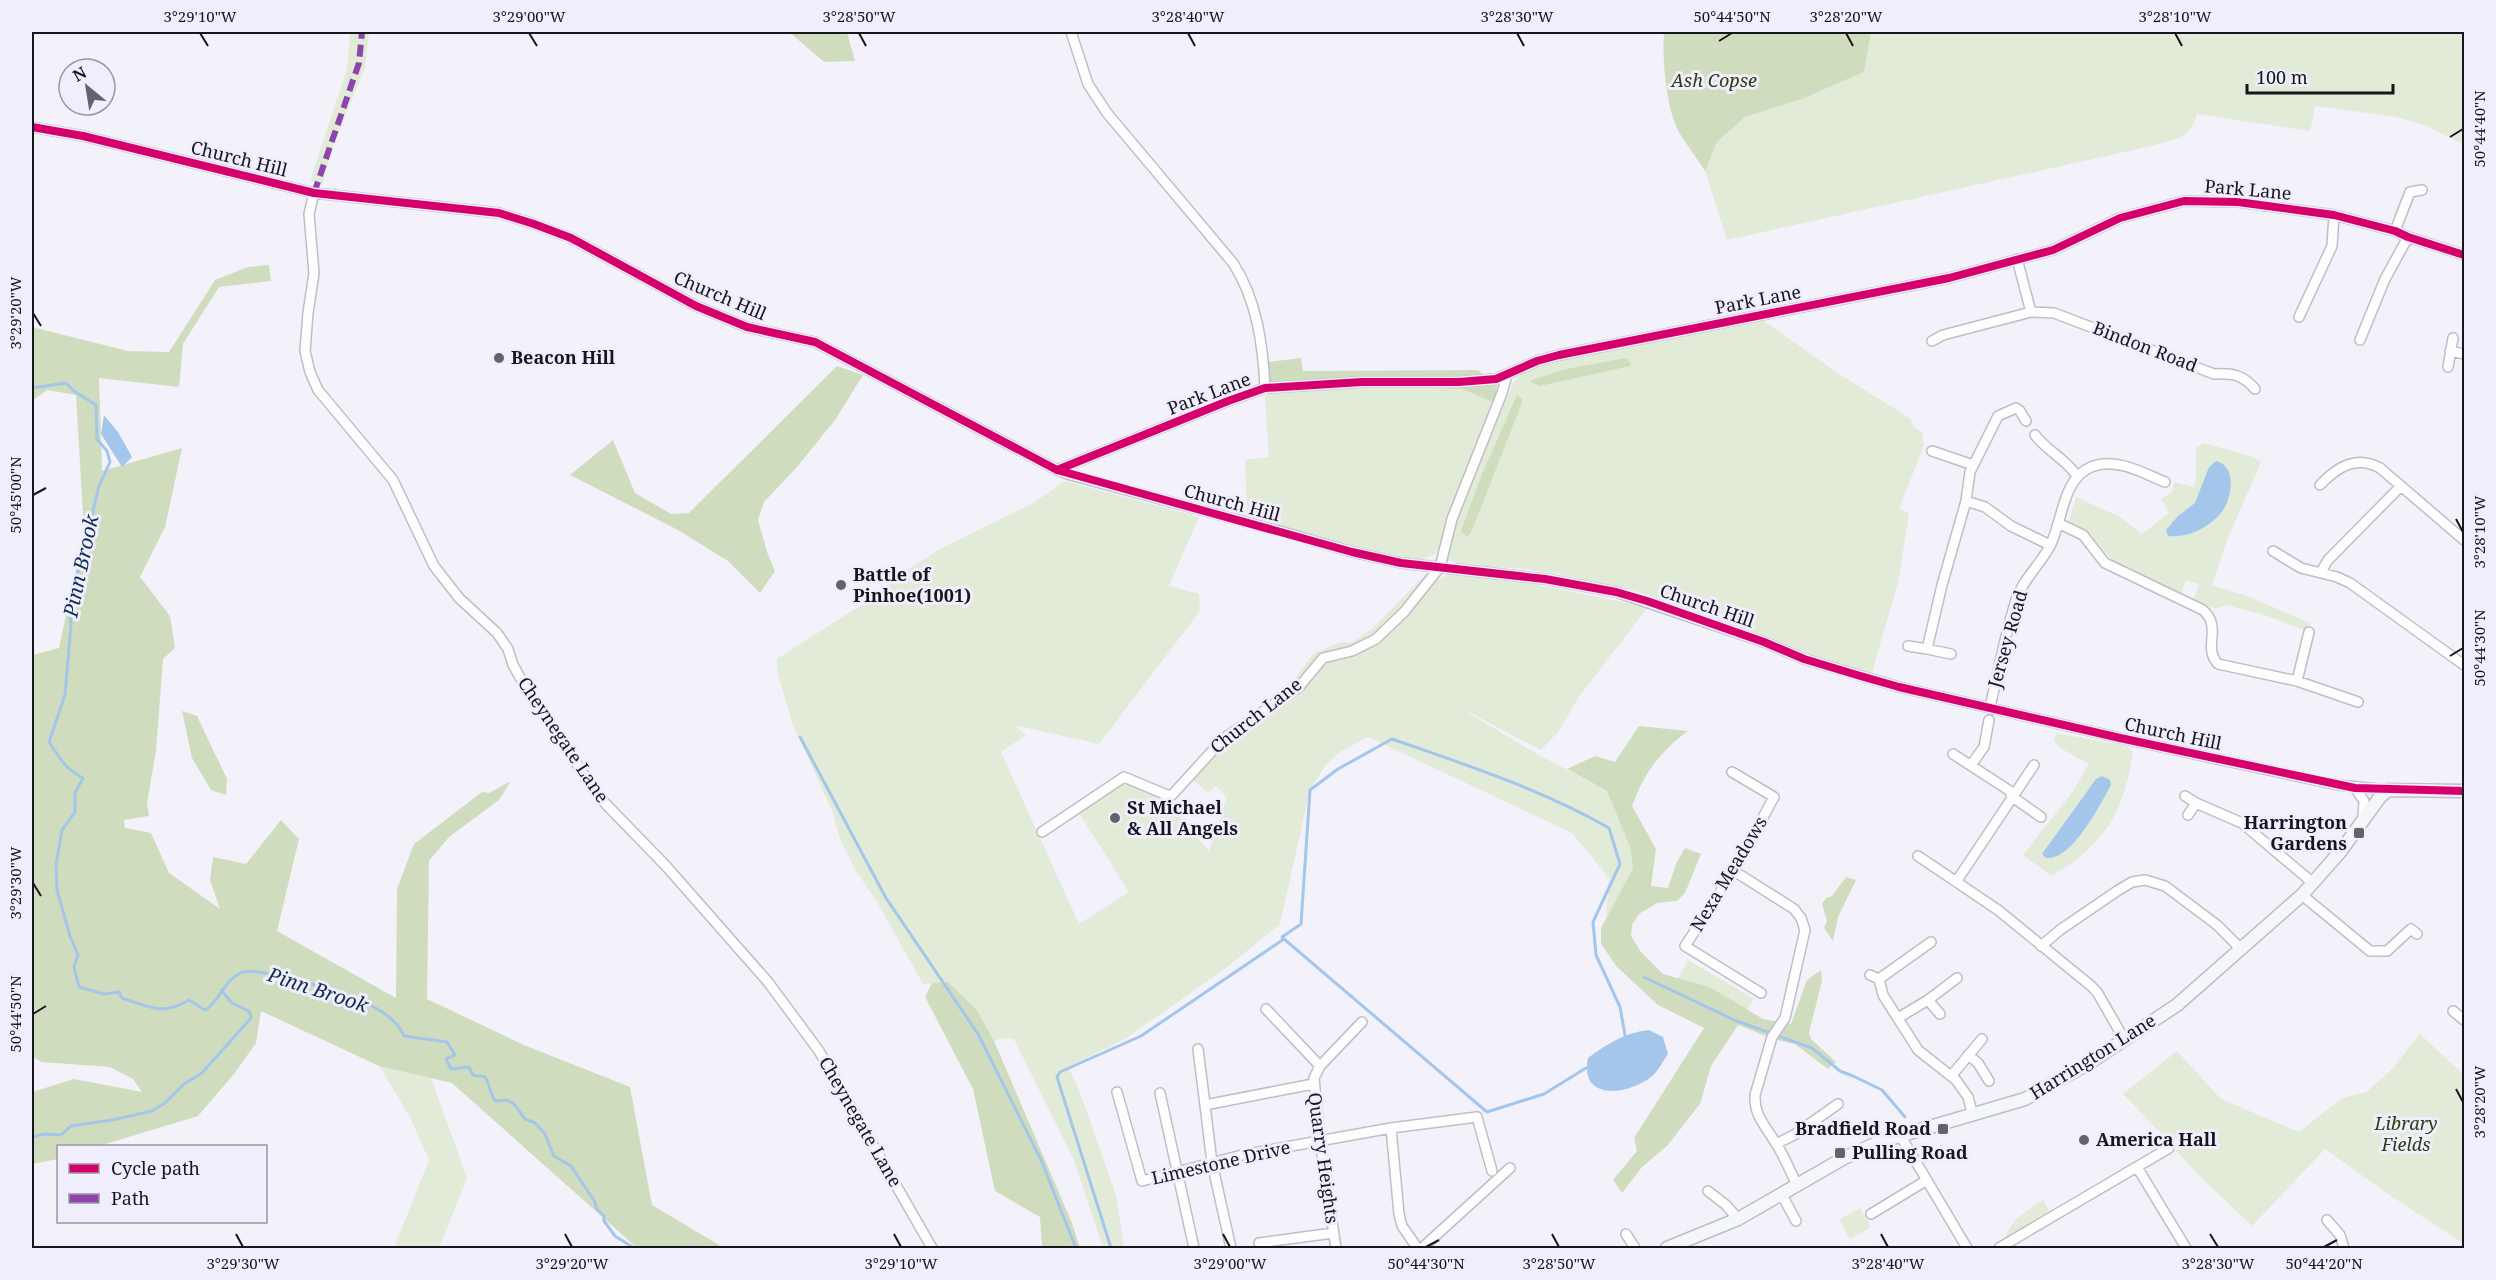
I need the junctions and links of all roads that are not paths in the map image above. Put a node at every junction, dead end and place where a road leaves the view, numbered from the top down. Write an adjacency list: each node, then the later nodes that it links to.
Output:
1 (1071, 32): 19 (street)
2 (32, 127): 4 (street, Church Hill)
3 (2422, 189): 6 (street)
4 (314, 193): 25 (street, Church Hill); 113 (street, Cheynegate Lane)
5 (2334, 215): 6 (street, Park Lane); 9 (street, Park Lane); 11 (street)
6 (2395, 231): 7 (street, Park Lane)
7 (2408, 237): 8 (street, Park Lane); 13 (street)
8 (2464, 255)
9 (2017, 259): 10 (street); 18 (street, Park Lane)
10 (2031, 312): 14 (street, Bindon Road); 20 (street, Bindon Road)
11 (2299, 317)
12 (2453, 338): 15 (street)
13 (2360, 340)
14 (1932, 341)
15 (2450, 351): 16 (street); 17 (street)
16 (2464, 354)
17 (2448, 367)
18 (1507, 375): 19 (street, Park Lane); 35 (street, Church Lane)
19 (1265, 388): 25 (street, Park Lane)
20 (2255, 389)
21 (2026, 421): 24 (street)
22 (2035, 435): 26 (street)
23 (1932, 451): 24 (street)
24 (1973, 465): 30 (street)
25 (1057, 470): 35 (street, Church Hill)
26 (2077, 476): 27 (street); 31 (street, Jersey Road)
27 (2165, 482)
28 (2320, 485): 29 (street)
29 (2400, 487): 32 (street); 36 (street)
30 (1966, 501): 33 (street); 39 (street)
31 (2058, 523): 33 (street, Jersey Road); 42 (street)
32 (2464, 540)
33 (2050, 545): 44 (street, Jersey Road)
34 (2273, 551): 36 (street)
35 (1440, 567): 44 (street, Church Hill); 59 (street, Church Lane)
36 (2321, 572): 41 (street)
37 (2309, 632): 42 (street)
38 (1908, 646): 39 (street)
39 (1927, 649): 40 (street)
40 (1951, 654)
41 (2464, 665)
42 (2297, 681): 43 (street)
43 (2358, 702)
44 (1990, 707): 50 (street, Church Hill)
45 (1989, 720): 47 (street)
46 (1953, 754): 47 (street)
47 (1971, 765): 53 (street)
48 (2034, 765): 53 (street)
49 (1732, 772): 61 (street, Nexa Meadows)
50 (2355, 788): 51 (street, Church Hill); 58 (street)
51 (2388, 790): 52 (street, Church Hill); 58 (street, Harrington Lane)
52 (2464, 791)
53 (2012, 794): 57 (street); 62 (street)
54 (2185, 796): 55 (street)
55 (2196, 803): 56 (street); 63 (street)
56 (2188, 815)
57 (2041, 817)
58 (2362, 822): 63 (street, Harrington Lane)
59 (1042, 832)
60 (1918, 856): 62 (street)
61 (1734, 871): 70 (street, Nexa Meadows); 94 (street)
62 (1956, 882): 67 (street)
63 (2313, 884): 64 (street, Harrington Lane)
64 (2302, 895): 65 (street); 68 (street, Harrington Lane)
65 (2417, 934)
66 (1931, 942): 75 (street)
67 (2041, 946): 68 (street); 79 (street)
68 (2241, 949): 79 (street, Harrington Lane)
69 (1957, 978): 71 (street)
70 (1761, 993)
71 (1928, 1000): 74 (street); 75 (street)
72 (1266, 1009): 82 (street, Quarry Heights)
73 (2453, 1011): 76 (street)
74 (1940, 1014)
75 (1898, 1018): 83 (street)
76 (2464, 1020)
77 (1362, 1022): 82 (street, Quarry Heights)
78 (1982, 1039): 81 (street)
79 (2124, 1039): 90 (street, Harrington Lane)
80 (1198, 1048): 89 (street)
81 (1968, 1055): 83 (street); 84 (street)
82 (1320, 1066): 85 (street, Quarry Heights)
83 (1952, 1075): 90 (street)
84 (1989, 1081)
85 (1313, 1084): 89 (street, Quarry Heights); 93 (street, Quarry Heights)
86 (1117, 1092): 100 (street, Limestone Drive)
87 (1160, 1093): 100 (street)
88 (1838, 1104): 94 (street)
89 (1205, 1105): 96 (street)
90 (1973, 1116): 92 (street, Harrington Lane)
91 (1391, 1128): 93 (street, Limestone Drive); 99 (street, Limestone Drive); 112 (street)
92 (1900, 1136): 101 (street); 102 (street, Harrington Lane)
93 (1320, 1141): 96 (street, Limestone Drive); 109 (street, Quarry Heights)
94 (1776, 1144): 102 (street)
95 (2169, 1148): 97 (street)
96 (1212, 1163): 100 (street, Limestone Drive); 115 (street)
97 (2137, 1167): 120 (street); 121 (street)
98 (1510, 1168): 112 (street)
99 (1492, 1171)
100 (1178, 1172): 114 (street)
101 (1927, 1180): 105 (street); 119 (street)
102 (1797, 1185): 104 (street, Harrington Lane)
103 (1708, 1191): 106 (street)
104 (1782, 1195): 106 (street, Harrington Lane); 108 (street)
105 (1871, 1214)
106 (1738, 1219): 118 (street, Harrington Lane)
107 (2327, 1220): 122 (street)
108 (1796, 1221)
109 (1334, 1233): 111 (street, Quarry Heights); 116 (street, Quarry Heights)
110 (1626, 1234): 117 (street)
111 (1258, 1243)
112 (1419, 1247)
113 (932, 1248)
114 (1194, 1248)
115 (1231, 1248)
116 (1336, 1248)
117 (1635, 1248)
118 (1673, 1248)
119 (1967, 1248)
120 (1999, 1248)
121 (2186, 1248)
122 (2344, 1248)

